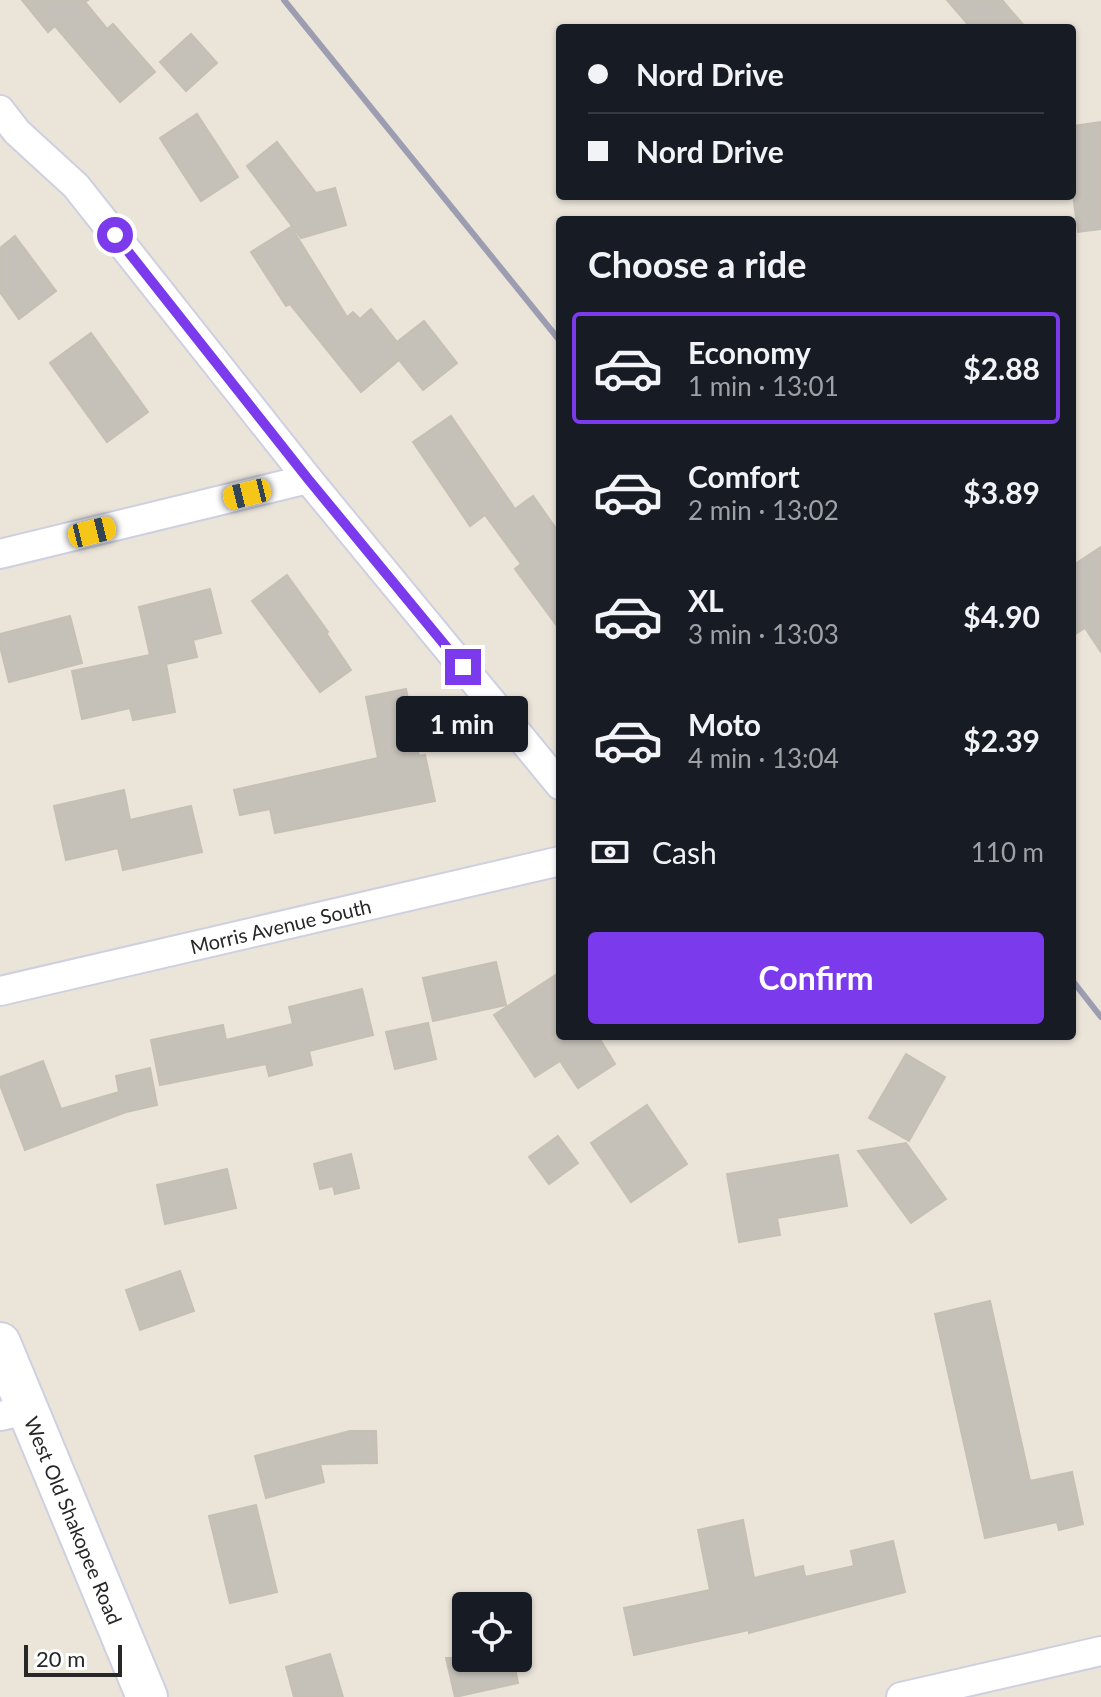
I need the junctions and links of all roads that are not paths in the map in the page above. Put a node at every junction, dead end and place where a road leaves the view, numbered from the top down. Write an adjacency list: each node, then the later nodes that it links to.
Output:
1 (0, 110): 2 (street)
2 (308, 479): 3 (street); 4 (street)
3 (0, 554)
4 (556, 780)
5 (556, 862): 6 (street, Morris Avenue South)
6 (0, 991)
7 (0, 1343): 8 (main road, West Old Shakopee Road)
8 (14, 1413): 10 (main road, West Old Shakopee Road)
9 (1101, 1651): 11 (street)
10 (147, 1697)
11 (901, 1697)

